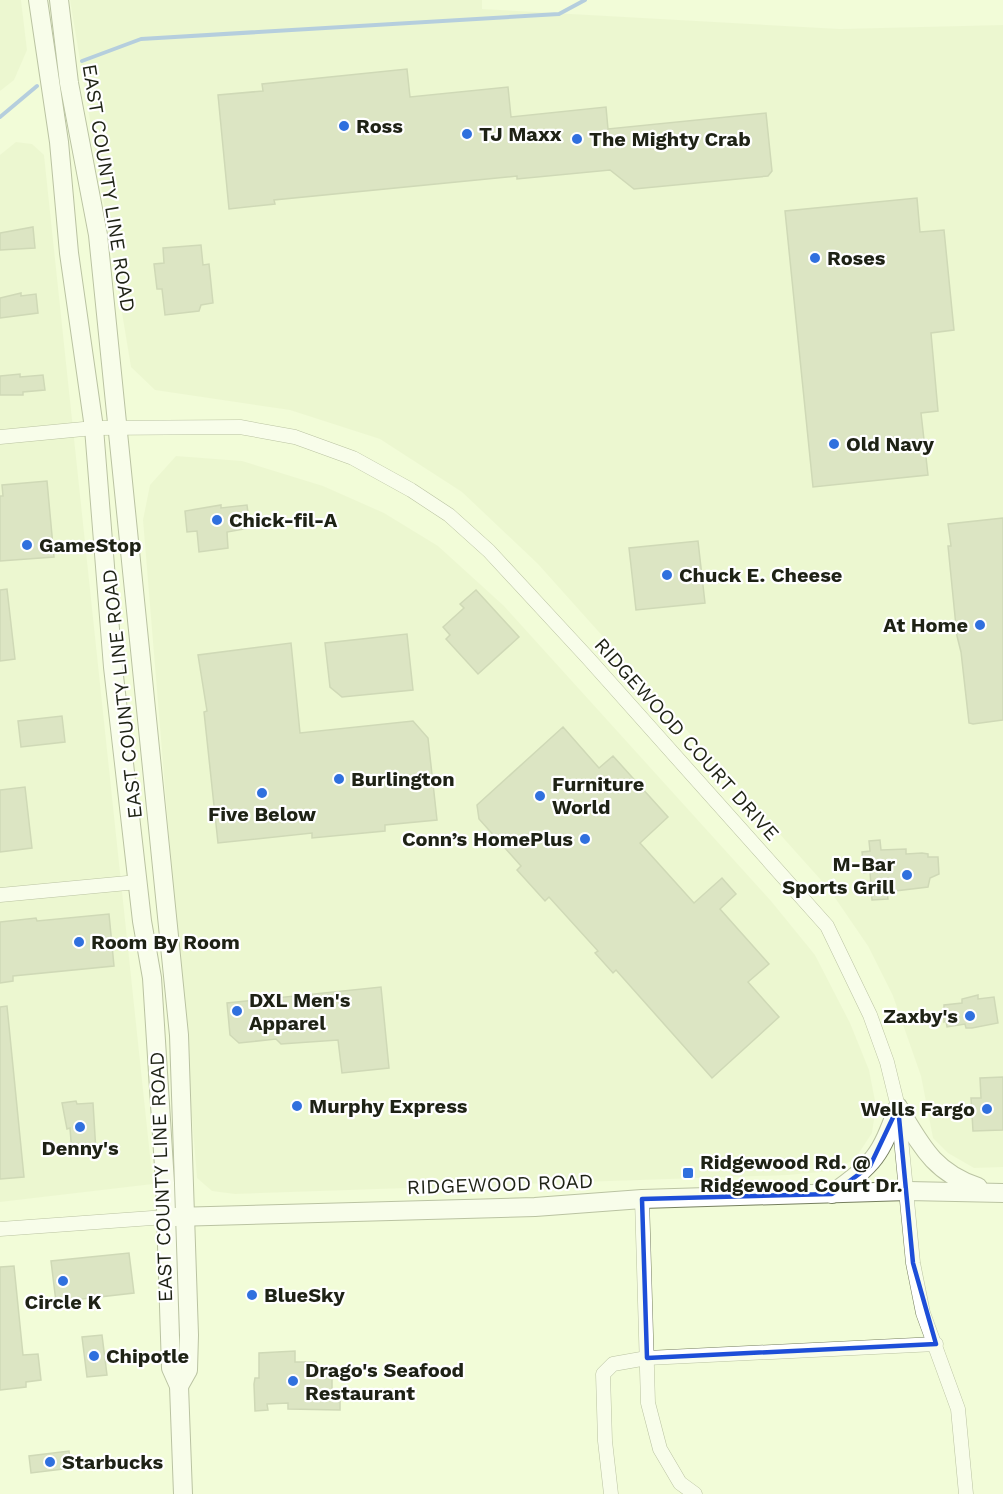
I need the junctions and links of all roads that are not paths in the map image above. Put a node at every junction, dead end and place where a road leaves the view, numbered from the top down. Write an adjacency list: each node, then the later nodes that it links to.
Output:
1 (38, 0): 3 (main road, EAST COUNTY LINE ROAD)
2 (58, 0): 4 (main road, EAST COUNTY LINE ROAD)
3 (94, 428): 4 (street, RIDGEWOOD COURT DRIVE); 5 (street, RIDGEWOOD COURT DRIVE); 6 (main road, EAST COUNTY LINE ROAD)
4 (117, 429): 8 (street, RIDGEWOOD COURT DRIVE); 13 (main road, EAST COUNTY LINE ROAD)
5 (0, 437)
6 (138, 882): 7 (street); 14 (main road, EAST COUNTY LINE ROAD)
7 (0, 895)
8 (898, 1107): 9 (street, RIDGEWOOD COURT DRIVE); 10 (main road); 11 (main road)
9 (908, 1191): 10 (main road, RIDGEWOOD ROAD); 11 (main road, RIDGEWOOD ROAD); 16 (street, RIDGEWOOD COURT DRIVE)
10 (999, 1193)
11 (832, 1194): 12 (main road, RIDGEWOOD ROAD)
12 (642, 1199): 13 (main road, RIDGEWOOD ROAD); 17 (street)
13 (186, 1216): 14 (main road, RIDGEWOOD ROAD); 18 (main road, EAST COUNTY LINE ROAD)
14 (166, 1217): 15 (street, RIDGEWOOD ROAD); 18 (main road, EAST COUNTY LINE ROAD)
15 (0, 1229)
16 (936, 1344): 17 (street); 22 (street, RIDGEWOOD COURT DRIVE)
17 (647, 1358): 19 (street); 21 (street)
18 (179, 1386): 20 (main road, EAST COUNTY LINE ROAD)
19 (686, 1492)
20 (183, 1494)
21 (611, 1494)
22 (966, 1494)

